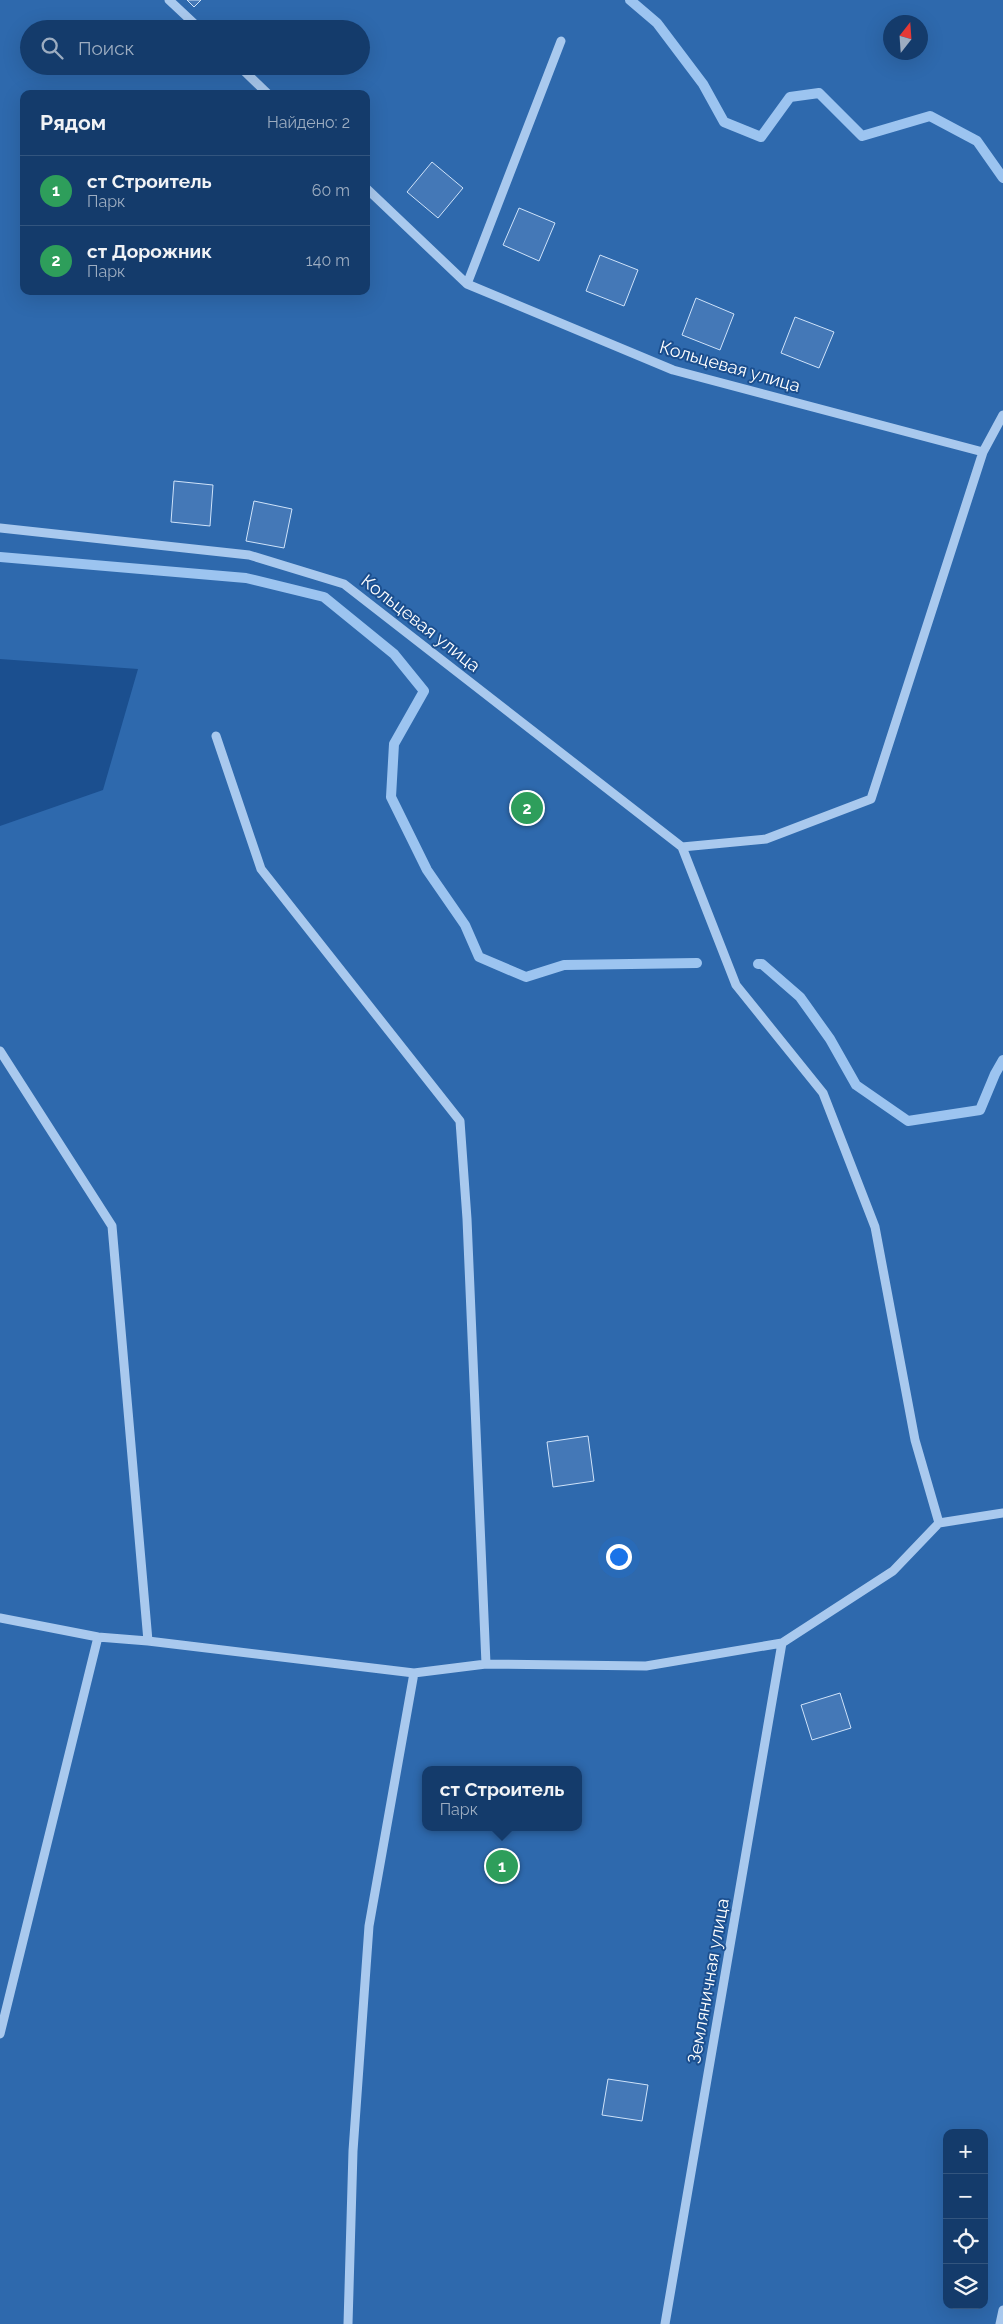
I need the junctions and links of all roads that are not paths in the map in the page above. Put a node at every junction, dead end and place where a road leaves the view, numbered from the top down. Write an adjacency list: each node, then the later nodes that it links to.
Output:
1 (169, 0): 2 (street)
2 (190, 20)
3 (561, 42): 7 (street)
4 (248, 75): 5 (street)
5 (264, 90)
6 (370, 192): 7 (street, Кольцевая улица)
7 (467, 284): 9 (street, Кольцевая улица)
8 (1003, 415): 9 (street)
9 (983, 452): 12 (street)
10 (0, 528): 12 (street, Кольцевая улица)
11 (216, 736): 20 (street)
12 (682, 847): 15 (street)
13 (0, 1051): 18 (street)
14 (1003, 1513): 15 (street)
15 (939, 1523): 19 (street)
16 (0, 1618): 17 (street)
17 (98, 1638): 18 (street); 22 (street)
18 (148, 1641): 21 (street)
19 (782, 1642): 20 (street); 25 (street, Земляничная улица)
20 (486, 1664): 21 (street)
21 (414, 1674): 24 (street)
22 (0, 2034)
23 (1003, 2310): 26 (street)
24 (348, 2324)
25 (665, 2324)
26 (1000, 2324)

